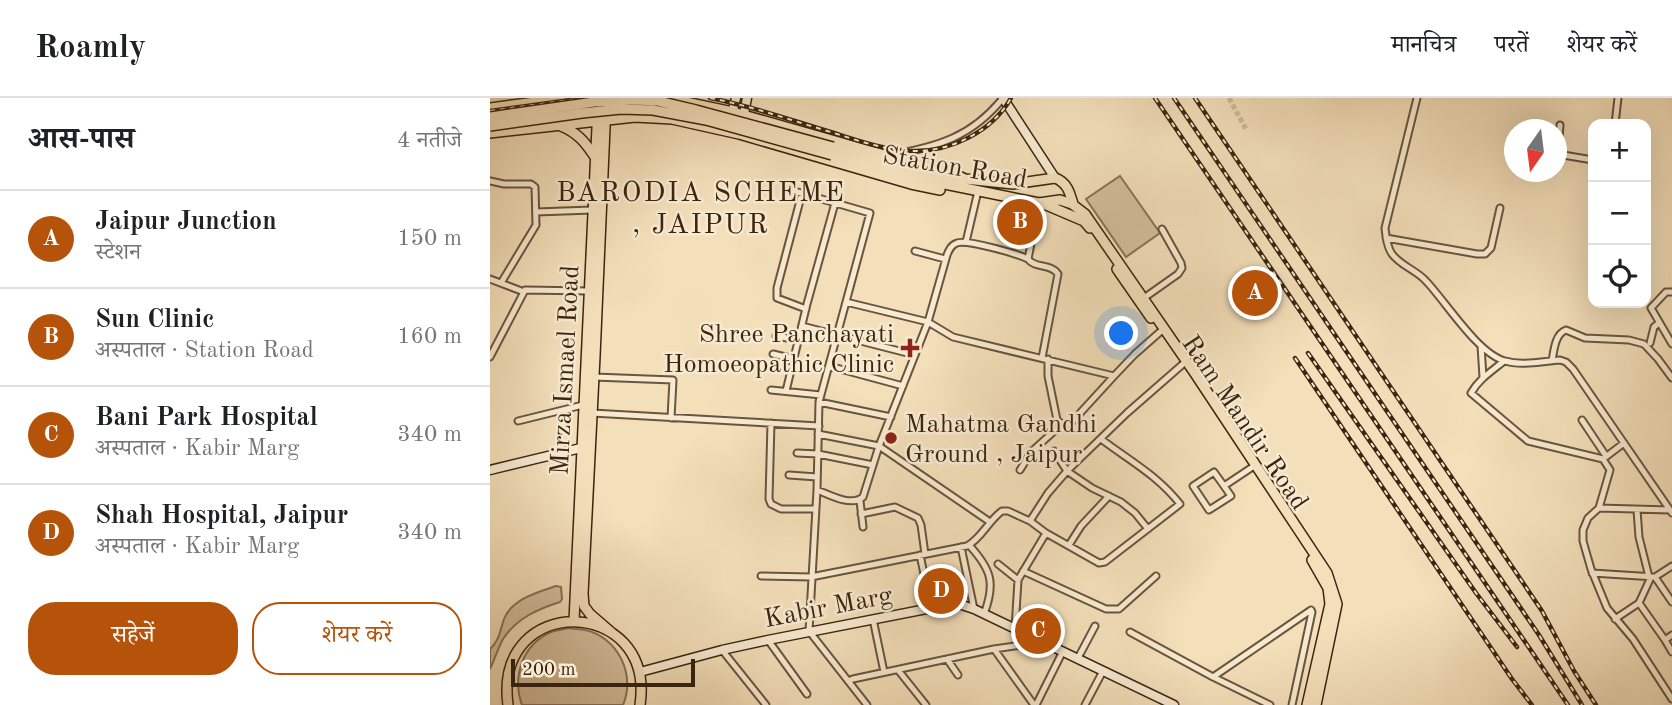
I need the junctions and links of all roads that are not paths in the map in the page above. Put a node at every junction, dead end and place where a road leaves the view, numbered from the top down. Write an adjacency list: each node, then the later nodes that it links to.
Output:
1 (565, 98): 10 (main road)
2 (598, 98): 15 (main road)
3 (606, 98): 15 (main road)
4 (667, 98): 11 (main road)
5 (736, 98): 11 (street)
6 (747, 98): 12 (street)
7 (1003, 98): 21 (street); 26 (street)
8 (1416, 98): 40 (street)
9 (1618, 98): 14 (street)
10 (490, 108)
11 (733, 112): 12 (main road); 18 (street)
12 (744, 115): 20 (street); 21 (main road)
13 (490, 117): 28 (main road, bridge)
14 (1616, 119)
15 (602, 120): 16 (main road, Station Road); 18 (main road, Station Road); 23 (main road, Mirza Ismael Road); 75 (main road)
16 (559, 125): 19 (main road, Station Road); 23 (main road)
17 (490, 126): 28 (main road, bridge)
18 (729, 131): 20 (main road, Station Road)
19 (490, 133)
20 (740, 134): 29 (main road, Station Road)
21 (888, 156): 29 (main road)
22 (1567, 156): 24 (street)
23 (595, 157): 37 (main road, Mirza Ismael Road)
24 (1588, 159)
25 (490, 174): 27 (street)
26 (1055, 178): 29 (main road, Station Road); 35 (main road, Ram Mandir Road)
27 (490, 181): 38 (street)
28 (951, 181): 29 (main road)
29 (964, 183): 31 (main road, Station Road)
30 (794, 191): 32 (street)
31 (978, 191): 33 (main road, Station Road); 41 (street)
32 (802, 193): 34 (street); 52 (street)
33 (1044, 202): 35 (main road); 44 (street); 56 (main road, Ram Mandir Road)
34 (835, 203): 51 (street); 52 (street)
35 (1073, 204): 50 (main road, Ram Mandir Road)
36 (1500, 208): 40 (street)
37 (592, 210): 38 (street); 47 (main road, Mirza Ismael Road)
38 (536, 212): 46 (street)
39 (1162, 229): 50 (street)
40 (1385, 238): 64 (street)
41 (966, 242): 43 (street); 44 (street)
42 (915, 251): 43 (street)
43 (946, 259): 53 (street)
44 (1028, 259): 68 (street)
45 (490, 279): 46 (street)
46 (500, 283): 48 (street)
47 (588, 291): 48 (street); 82 (main road, Mirza Ismael Road)
48 (524, 292): 61 (street)
49 (1672, 292): 54 (street)
50 (1144, 298): 176 (main road, Ram Mandir Road)
51 (846, 302): 53 (street); 57 (street)
52 (806, 309): 55 (street)
53 (928, 323): 66 (street); 68 (street)
54 (1659, 323): 62 (street); 63 (street)
55 (802, 326): 57 (street); 60 (street)
56 (1160, 332): 72 (main road, Ram Mandir Road); 74 (street)
57 (837, 335): 66 (street); 73 (street)
58 (776, 336): 60 (street)
59 (490, 338): 61 (street)
60 (798, 340): 69 (street)
61 (499, 341): 67 (street)
62 (1650, 343)
63 (1672, 344)
64 (1481, 346): 70 (street); 76 (street)
65 (773, 354): 69 (street)
66 (915, 355): 78 (street)
67 (490, 357)
68 (1045, 358): 74 (street); 89 (street)
69 (794, 359): 80 (street)
70 (1504, 361): 71 (street); 76 (street)
71 (1552, 361): 77 (street); 93 (street)
72 (1183, 364): 92 (street); 101 (main road, Ram Mandir Road)
73 (829, 366): 78 (street); 81 (street)
74 (1114, 376): 89 (street)
75 (594, 377): 83 (main road); 85 (street)
76 (1483, 377): 99 (street)
77 (1672, 379)
78 (903, 386): 84 (street)
79 (771, 390): 80 (street)
80 (786, 391): 81 (street)
81 (820, 398): 84 (street); 90 (street)
82 (583, 405): 87 (street); 95 (main road, Mirza Ismael Road)
83 (592, 413): 85 (street); 146 (main road)
84 (891, 417): 94 (street)
85 (671, 418): 88 (street)
86 (1583, 420): 99 (street)
87 (518, 421)
88 (771, 423): 90 (street); 112 (street)
89 (1061, 425): 103 (street)
90 (819, 426): 91 (street)
91 (818, 434): 94 (street); 98 (street)
92 (1101, 439): 104 (street); 119 (street)
93 (1624, 443): 99 (street); 114 (street)
94 (879, 446): 100 (street); 116 (street)
95 (581, 448): 102 (street); 141 (main road, Mirza Ismael Road)
96 (1054, 451): 104 (street)
97 (796, 453): 98 (street)
98 (818, 454): 100 (street); 106 (street)
99 (1604, 458): 111 (street)
100 (873, 465): 110 (street)
101 (1251, 468): 107 (street); 176 (main road, Ram Mandir Road)
102 (490, 470)
103 (1020, 470)
104 (1068, 471): 109 (street); 117 (street)
105 (789, 475): 106 (street)
106 (817, 477): 108 (street)
107 (1224, 486): 107 (street)
108 (817, 490): 110 (street); 112 (street)
109 (1109, 496): 119 (street); 122 (street)
110 (860, 501): 115 (street)
111 (1599, 508): 113 (street); 128 (street)
112 (816, 509): 131 (street)
113 (1637, 510): 114 (street); 132 (street)
114 (1671, 511)
115 (861, 514): 118 (street); 124 (street)
116 (990, 522): 117 (street); 121 (street)
117 (1032, 522): 120 (street)
118 (863, 527)
119 (1148, 528): 122 (street)
120 (1046, 533): 122 (street); 127 (street)
121 (969, 545): 123 (street); 138 (street)
122 (1069, 545)
123 (961, 547): 124 (street); 137 (street)
124 (923, 555): 131 (street); 136 (street)
125 (998, 564): 133 (street)
126 (1672, 566): 132 (street)
127 (1023, 571): 130 (street); 133 (street)
128 (1592, 573): 132 (street); 140 (street)
129 (761, 576): 131 (street)
130 (1156, 576)
131 (811, 577): 144 (street)
132 (1652, 577): 134 (street); 135 (street)
133 (1018, 580): 143 (street)
134 (1672, 601)
135 (1639, 604): 140 (street); 150 (street)
136 (931, 607): 137 (street, Kabir Marg); 139 (street, Kabir Marg)
137 (974, 609): 138 (street, Kabir Marg)
138 (984, 614): 143 (street, Kabir Marg)
139 (873, 619): 144 (street, Kabir Marg); 160 (street)
140 (1615, 619): 165 (street)
141 (574, 621): 146 (main road); 167 (main road)
142 (1095, 626): 156 (street)
143 (1015, 629): 148 (street, Kabir Marg)
144 (809, 631): 149 (street, Kabir Marg); 163 (street)
145 (1130, 632): 162 (street)
146 (612, 633): 159 (main road)
147 (1672, 635): 150 (street)
148 (1032, 636): 151 (street); 153 (street, Kabir Marg)
149 (768, 640): 152 (street, Kabir Marg); 164 (street)
150 (1665, 640): 154 (street)
151 (994, 649): 155 (street); 172 (street)
152 (722, 650): 159 (street, Kabir Marg); 169 (street)
153 (1063, 651): 156 (street, Kabir Marg); 172 (street)
154 (1672, 652)
155 (947, 659): 157 (street); 161 (street)
156 (1078, 659): 158 (street, Kabir Marg)
157 (898, 670): 160 (street); 171 (street)
158 (1103, 671): 173 (street); 174 (street, Kabir Marg)
159 (640, 672): 168 (main road)
160 (884, 673): 163 (street)
161 (958, 675)
162 (1213, 677): 166 (street); 175 (street)
163 (848, 681): 170 (street)
164 (807, 694)
165 (1672, 699)
166 (1293, 703): 176 (street)
167 (508, 705)
168 (640, 705)
169 (766, 705)
170 (867, 705)
171 (926, 705)
172 (1035, 705)
173 (1085, 705)
174 (1174, 705)
175 (1270, 705)
176 (1311, 705)

